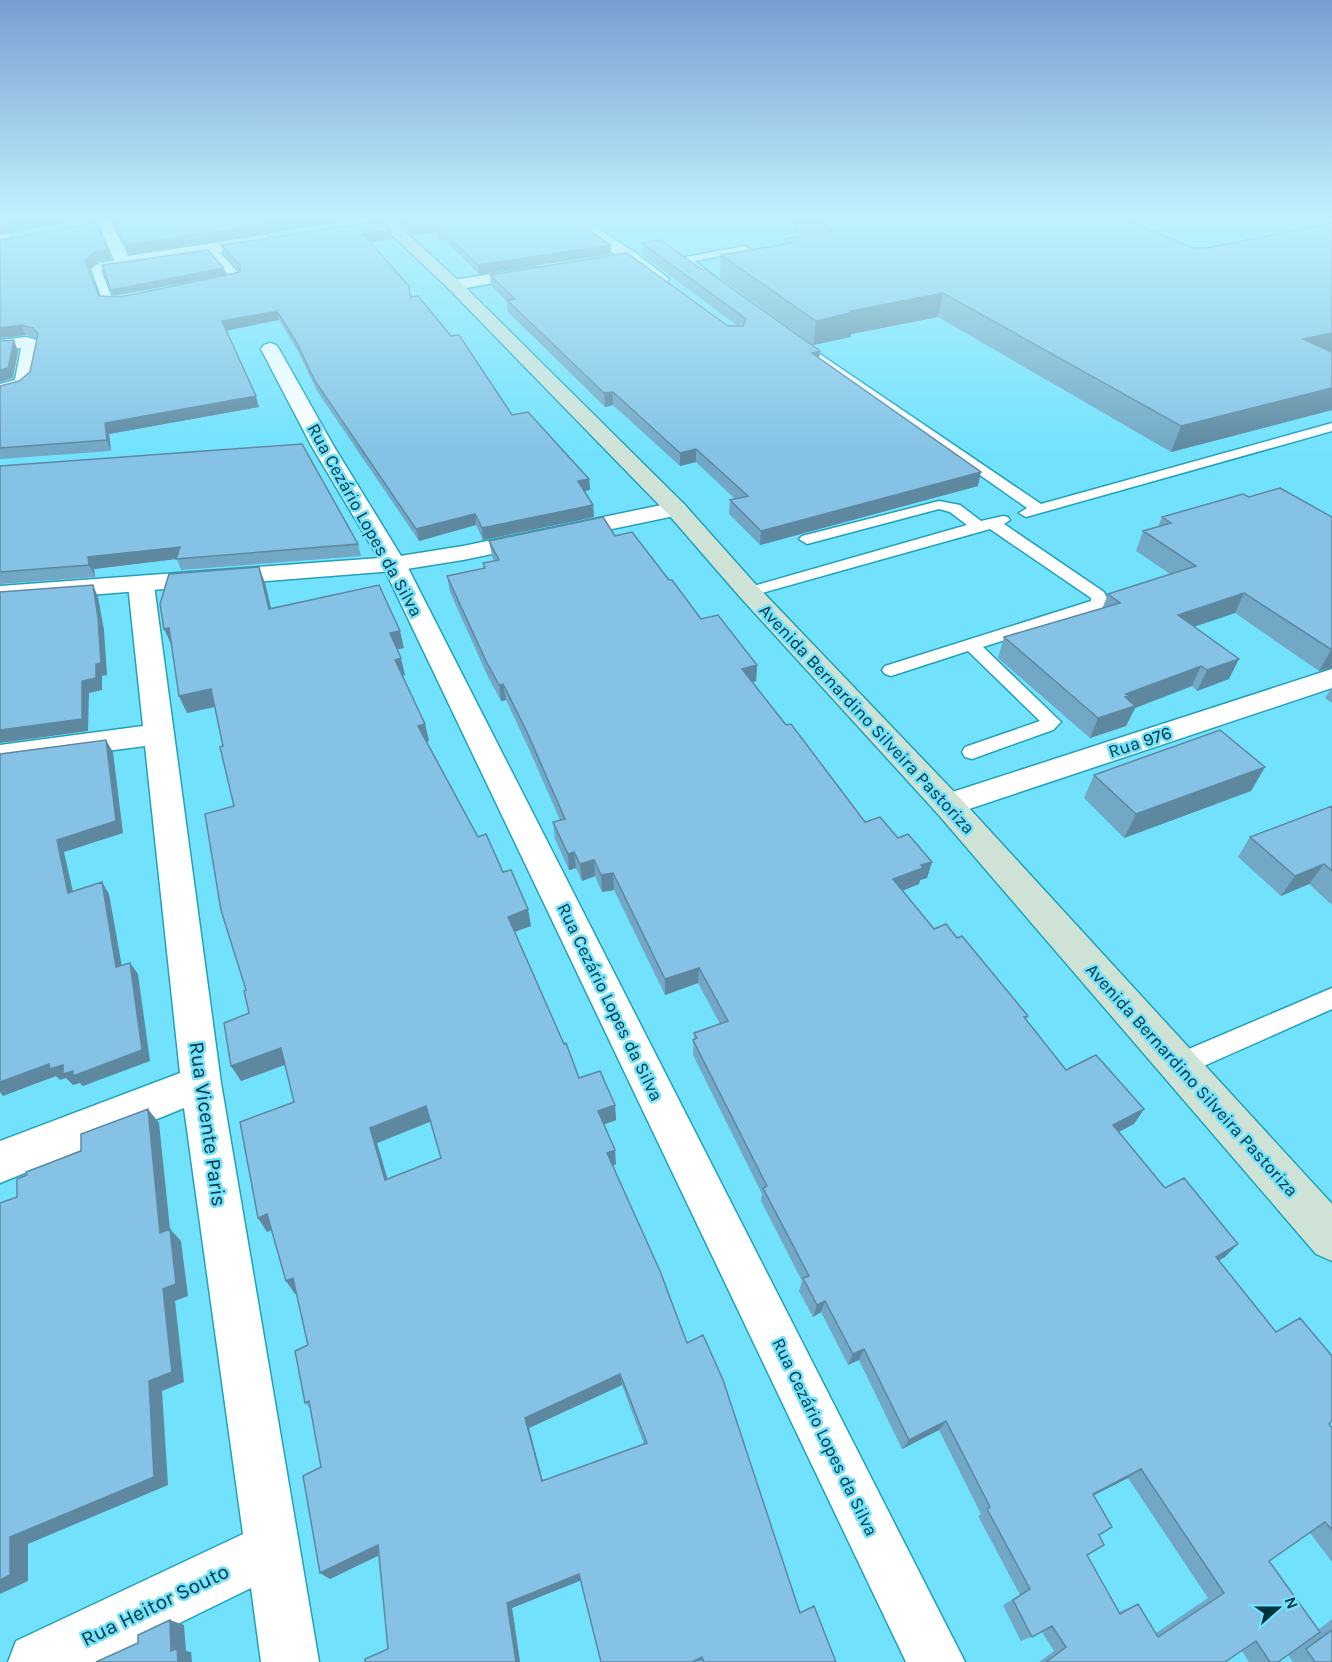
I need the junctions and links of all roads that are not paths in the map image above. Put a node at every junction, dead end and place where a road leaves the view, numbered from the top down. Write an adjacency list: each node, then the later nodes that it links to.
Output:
1 (106, 297): 2 (lane)
2 (147, 297)
3 (465, 297): 11 (main road, Avenida Bernardino Silveira Pastoriza)
4 (788, 335): 12 (lane)
5 (0, 345): 7 (street)
6 (270, 349): 9 (street, Rua Cezário Lopes da Silva)
7 (0, 390)
8 (1332, 427): 12 (lane)
9 (322, 445): 10 (street); 16 (street, Rua Cezário Lopes da Silva)
10 (298, 447)
11 (676, 509): 16 (street); 18 (main road, Avenida Bernardino Silveira Pastoriza)
12 (1039, 510): 13 (lane)
13 (1021, 515)
14 (992, 524): 15 (lane); 18 (lane); 20 (lane)
15 (807, 539)
16 (394, 564): 17 (street); 35 (street, Rua Cezário Lopes da Silva)
17 (141, 585): 19 (street); 23 (street, Rua Vicente Paris)
18 (749, 592): 26 (main road, Avenida Bernardino Silveira Pastoriza)
19 (0, 594)
20 (971, 645): 21 (lane); 24 (lane)
21 (891, 670)
22 (1332, 678): 26 (street, Rua 976)
23 (158, 734): 25 (street); 29 (street, Rua Vicente Paris)
24 (972, 752)
25 (0, 755)
26 (948, 805): 28 (main road, Avenida Bernardino Silveira Pastoriza)
27 (1332, 998): 28 (lane)
28 (1179, 1065): 31 (main road, Avenida Bernardino Silveira Pastoriza)
29 (201, 1083): 30 (street); 32 (street, Rua Vicente Paris)
30 (0, 1162)
31 (1332, 1238)
32 (273, 1548): 33 (street, Rua Heitor Souto); 34 (street, Rua Vicente Paris)
33 (37, 1662)
34 (290, 1662)
35 (936, 1662)

